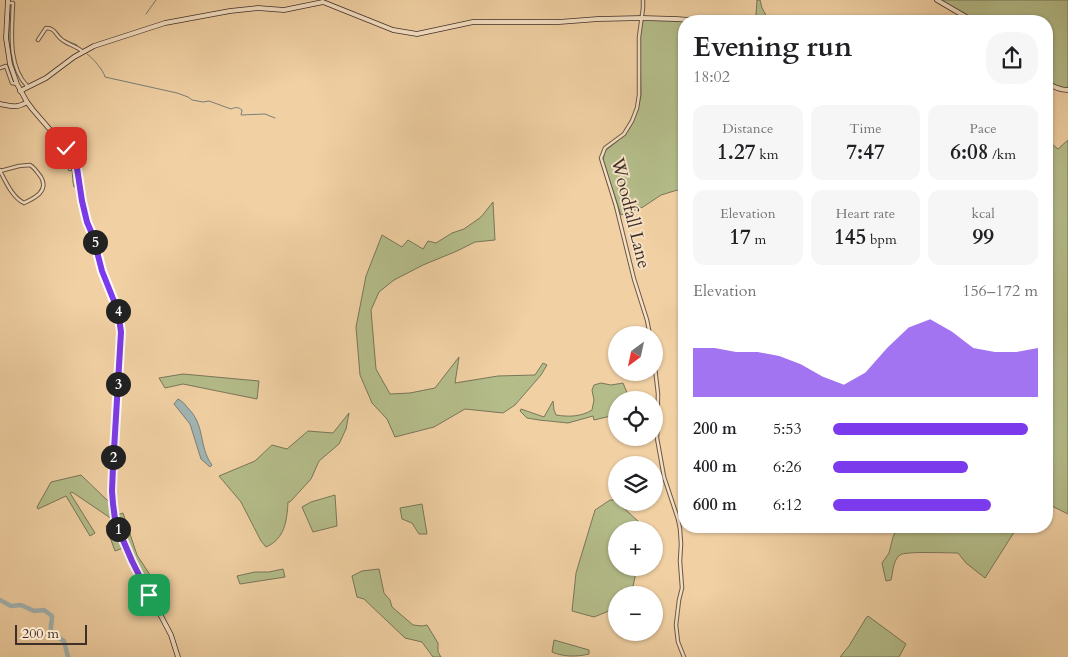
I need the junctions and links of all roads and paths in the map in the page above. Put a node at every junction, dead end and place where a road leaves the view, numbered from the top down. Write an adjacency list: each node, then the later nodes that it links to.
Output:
1 (643, 0): 5 (street, Woodfall Lane)
2 (937, 0): 4 (street)
3 (10, 1): 9 (street)
4 (963, 15)
5 (642, 18): 6 (street); 8 (street); 21 (street, Woodfall Lane)
6 (678, 19)
7 (38, 40): 8 (street)
8 (83, 52): 13 (street)
9 (12, 62): 11 (street); 13 (street)
10 (0, 68): 11 (street)
11 (17, 84): 15 (street)
12 (1053, 86): 14 (street)
13 (28, 87): 15 (street)
14 (1068, 90)
15 (20, 91): 16 (street)
16 (27, 102): 17 (street); 18 (street)
17 (0, 104)
18 (54, 135): 19 (street); 25 (street)
19 (70, 169)
20 (0, 170): 20 (street)
21 (648, 326)
22 (657, 381): 23 (street)
23 (678, 519)
24 (680, 533): 26 (street)
25 (178, 657)
26 (684, 657)

